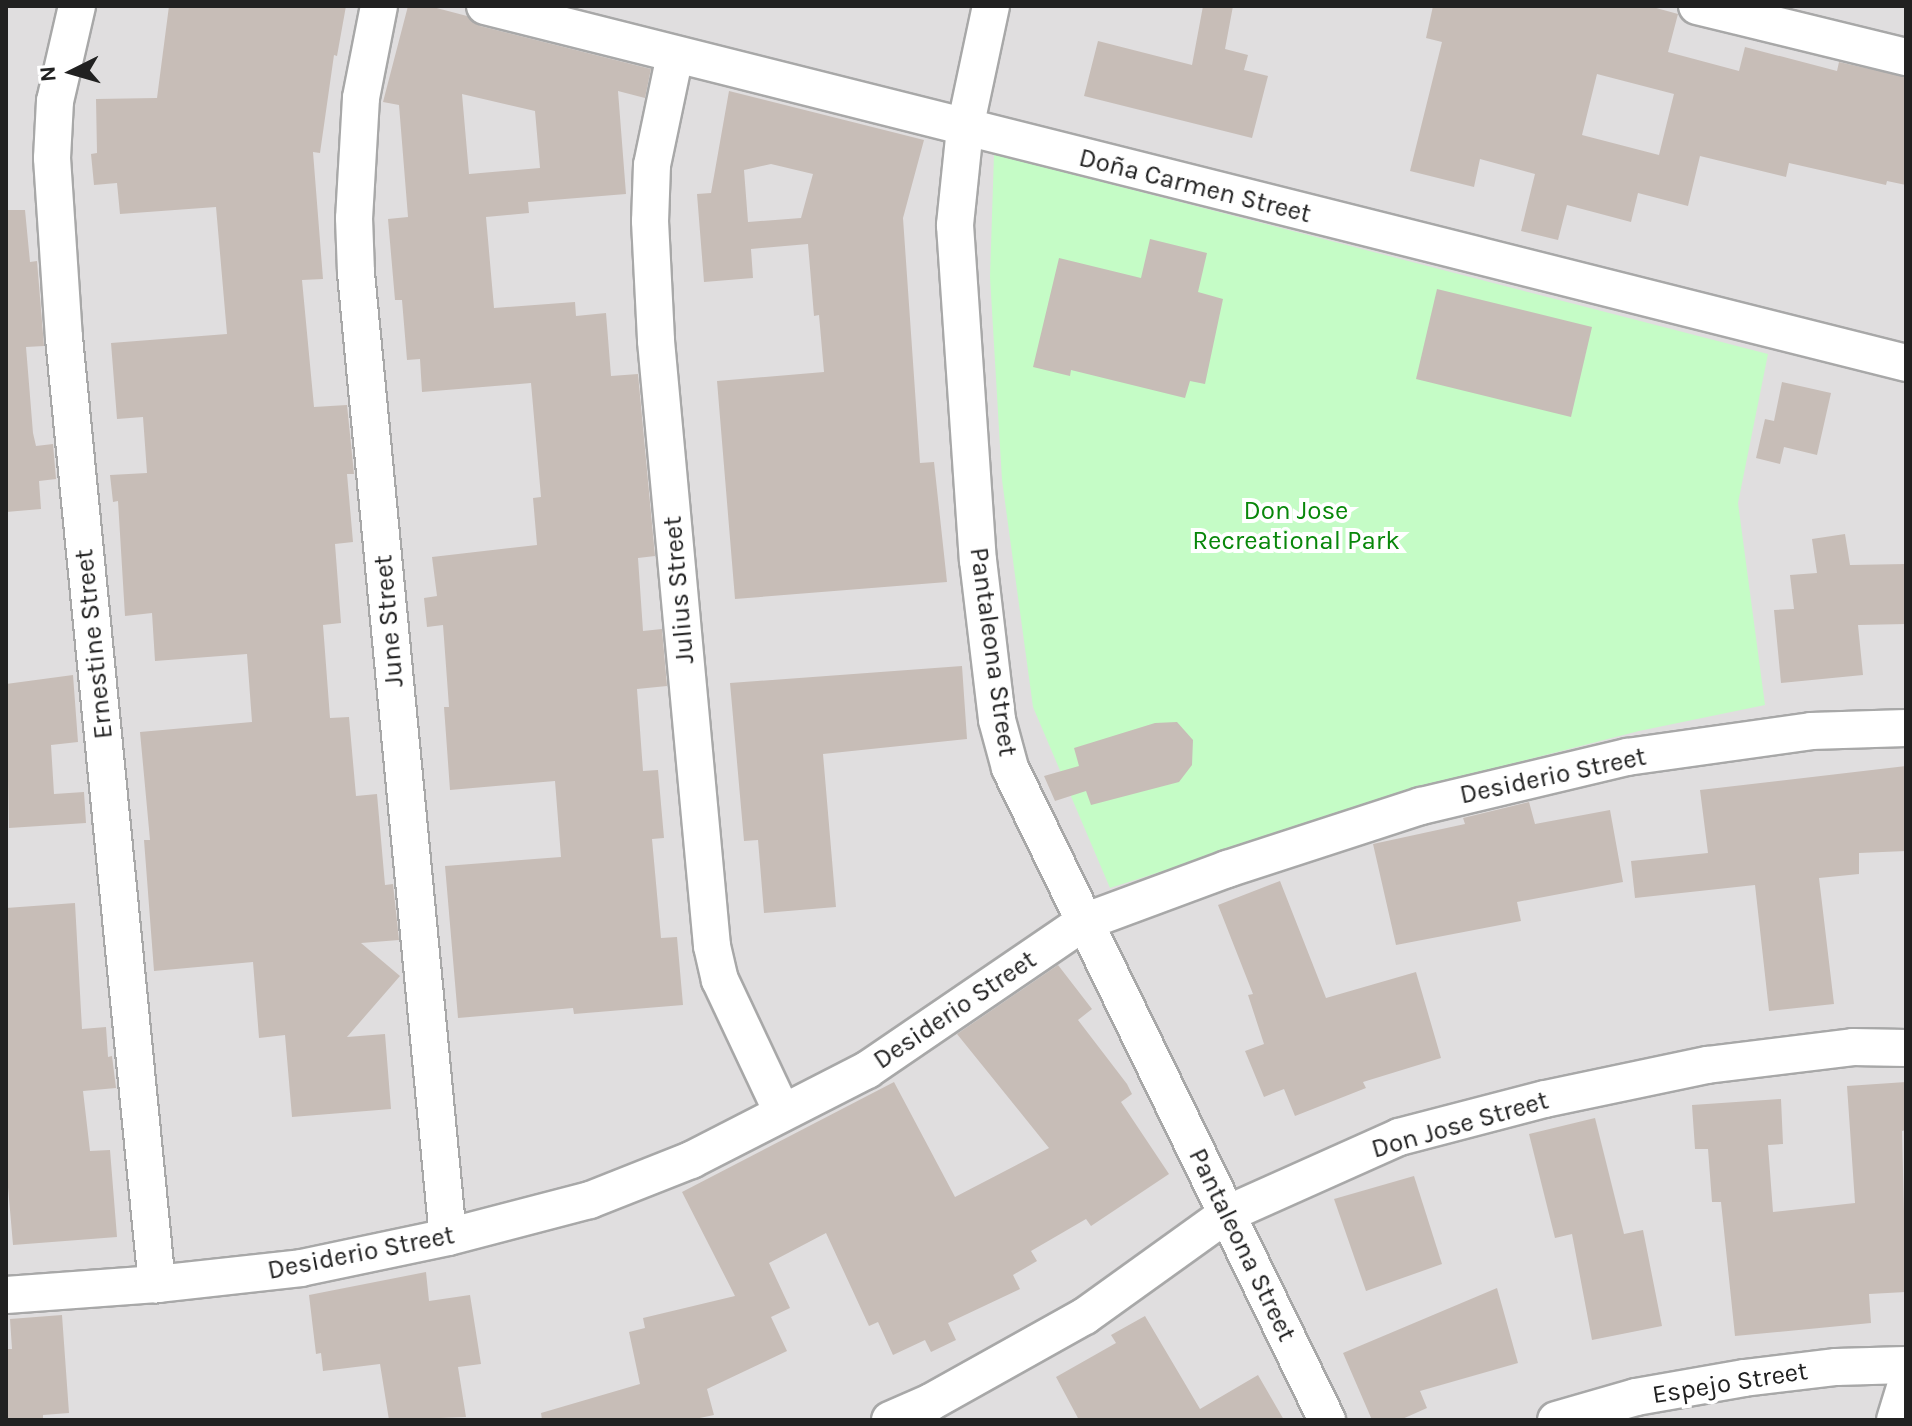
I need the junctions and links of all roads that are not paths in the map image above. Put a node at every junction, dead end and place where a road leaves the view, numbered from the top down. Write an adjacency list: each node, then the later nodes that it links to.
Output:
1 (77, 6): 16 (street, Ernestine Street)
2 (379, 6): 15 (street, June Street)
3 (485, 6): 6 (street, Doña Carmen Street)
4 (991, 6): 8 (street, Pantaleona Street)
5 (1697, 6): 7 (street)
6 (675, 55): 8 (street, Doña Carmen Street); 13 (street, Julius Street)
7 (1906, 57)
8 (965, 128): 9 (street, Doña Carmen Street); 11 (street, Pantaleona Street)
9 (1906, 363)
10 (1906, 728): 11 (street, Desiderio Street)
11 (1084, 922): 13 (street, Desiderio Street); 14 (street, Pantaleona Street)
12 (1906, 1048): 14 (street, Don Jose Street)
13 (782, 1112): 15 (street, Desiderio Street)
14 (1227, 1214): 20 (street, Don Jose Street); 21 (street, Pantaleona Street)
15 (448, 1237): 16 (street, Desiderio Street)
16 (157, 1284): 17 (street, Desiderio Street)
17 (6, 1295)
18 (1906, 1365): 22 (street, Espejo Street)
19 (1906, 1384): 23 (street)
20 (890, 1420)
21 (1327, 1420)
22 (1556, 1420)
23 (1895, 1420)

